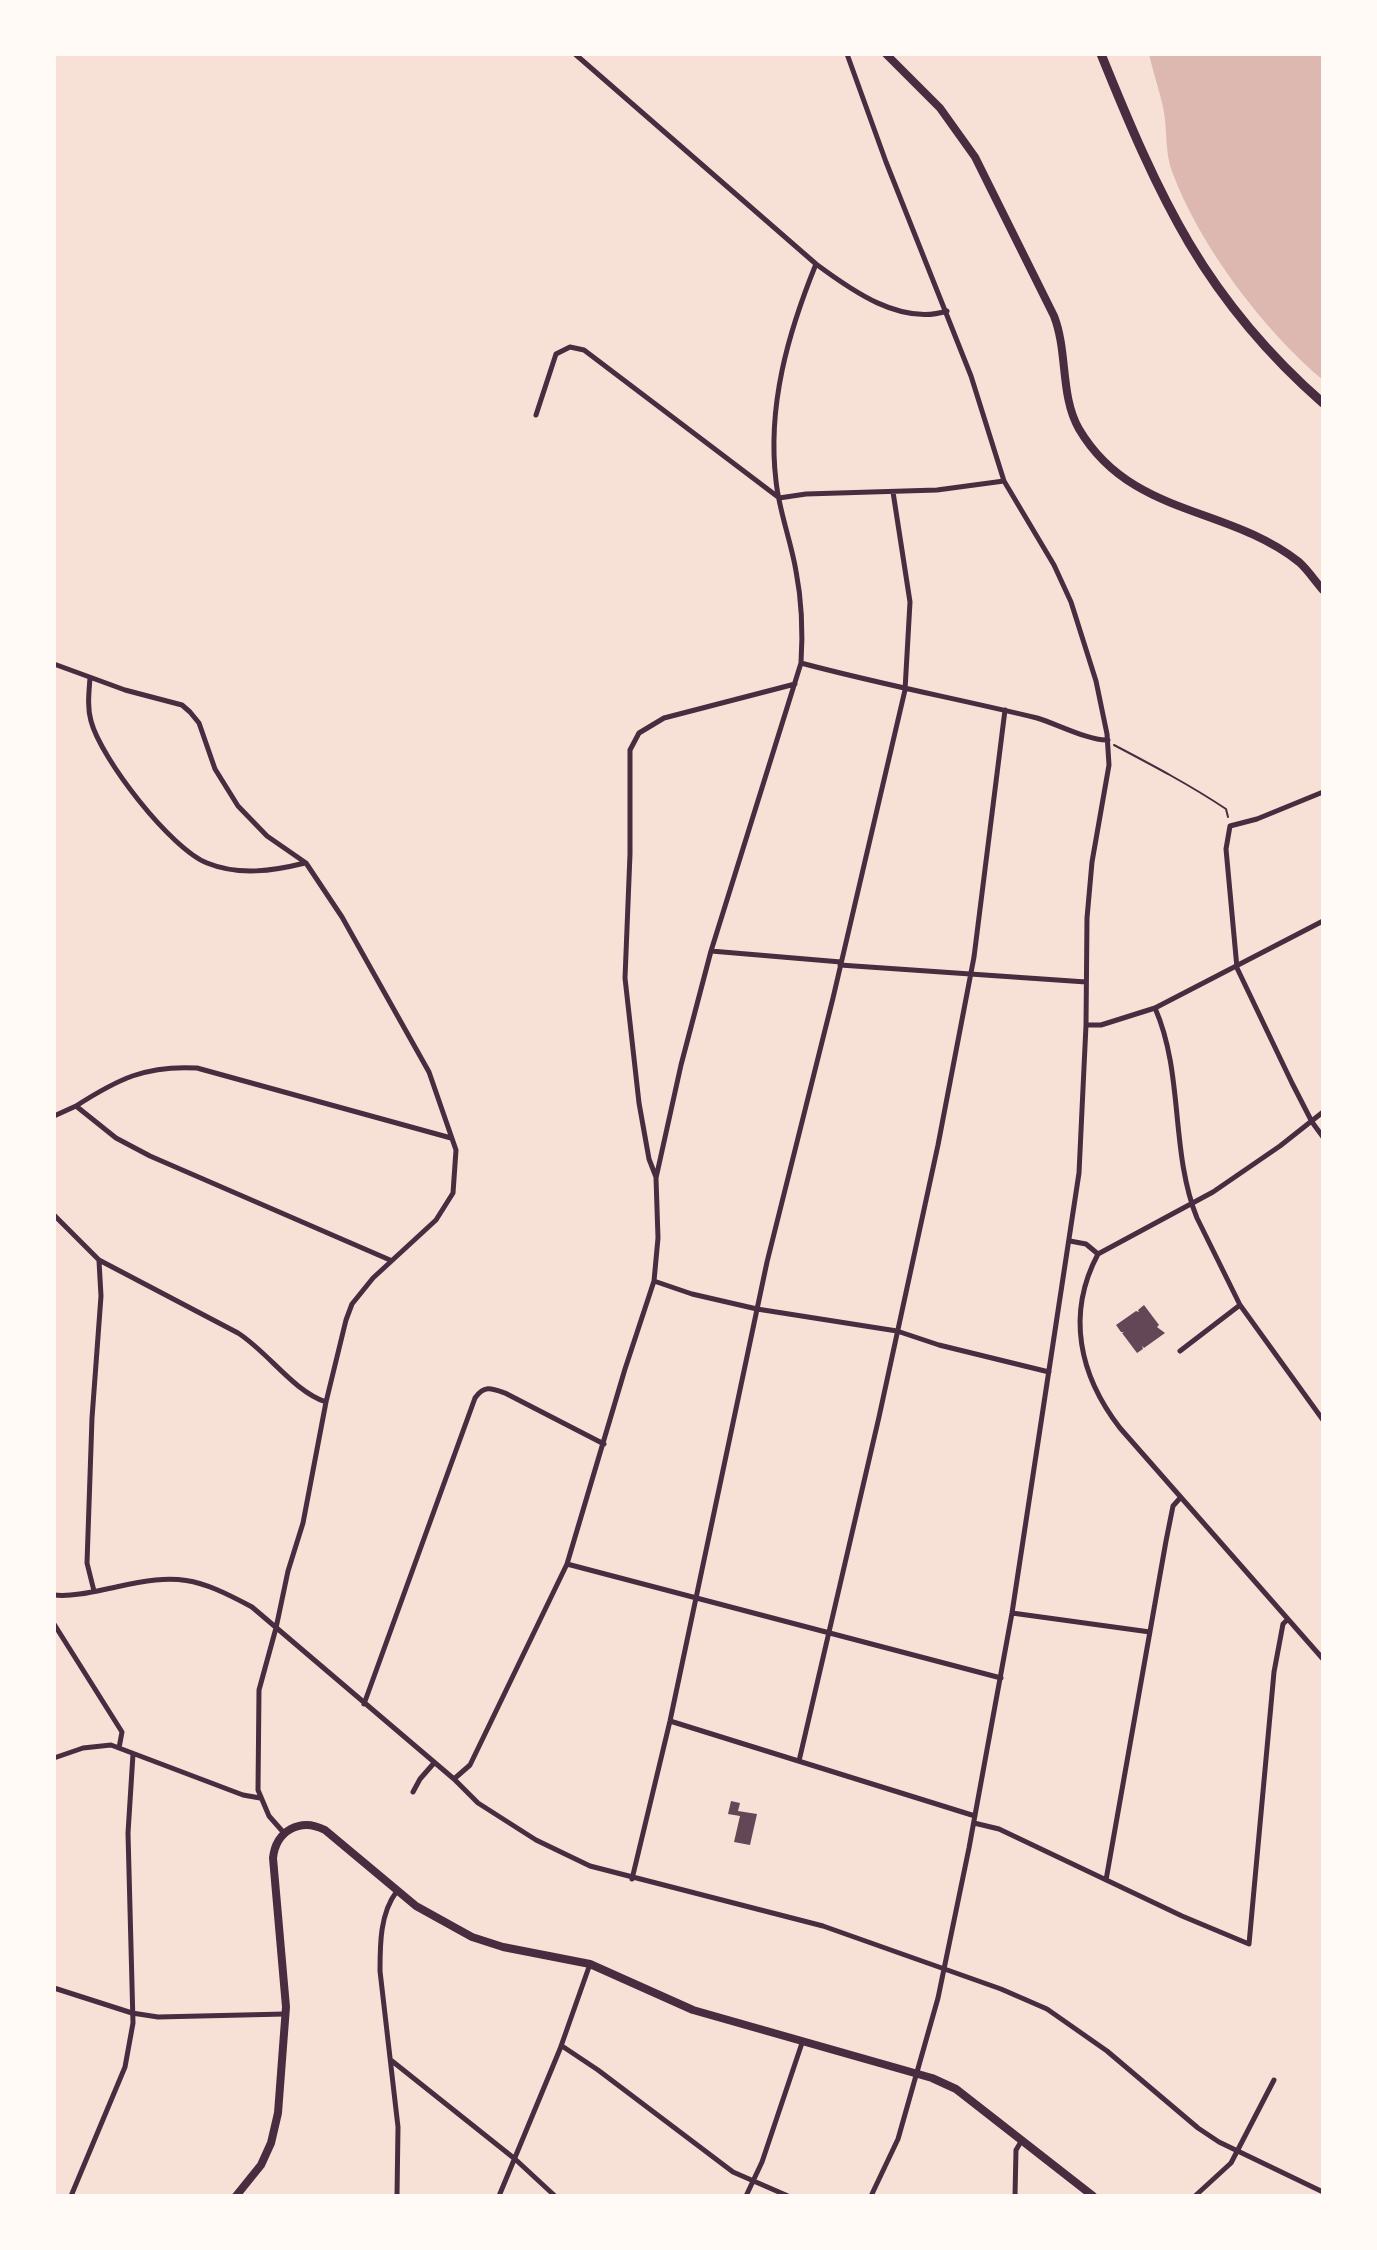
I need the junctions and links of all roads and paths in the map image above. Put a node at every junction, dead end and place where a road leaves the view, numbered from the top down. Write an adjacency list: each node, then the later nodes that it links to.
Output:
1 (575, 54): 5 (street)
2 (847, 54): 6 (street)
3 (886, 54): 12 (main road)
4 (1101, 54): 7 (highway)
5 (816, 264): 6 (street); 11 (street)
6 (947, 311): 9 (street)
7 (1323, 403)
8 (536, 415): 11 (street)
9 (1004, 481): 10 (street); 19 (street)
10 (893, 492): 11 (street); 17 (street)
11 (779, 498): 13 (street)
12 (1323, 590)
13 (801, 663): 16 (street); 17 (street)
14 (54, 664): 15 (street)
15 (90, 678): 22 (street); 22 (street)
16 (796, 684): 24 (street); 37 (street)
17 (905, 690): 18 (street); 25 (street)
18 (1005, 710): 19 (street); 27 (street)
19 (1108, 740): 21 (path); 28 (street)
20 (1323, 792): 21 (street)
21 (1230, 826): 26 (street)
22 (306, 863): 36 (street)
23 (1323, 921): 26 (street)
24 (711, 951): 25 (street); 37 (street)
25 (840, 963): 27 (street); 46 (street)
26 (1237, 968): 29 (street); 34 (street)
27 (970, 973): 28 (street); 47 (street)
28 (1086, 982): 30 (street)
29 (1155, 1008): 30 (street); 38 (street)
30 (1086, 1025): 40 (street)
31 (76, 1106): 33 (street); 36 (street); 43 (street)
32 (1323, 1112): 34 (street)
33 (54, 1116)
34 (1312, 1122): 35 (street); 38 (street)
35 (1323, 1137)
36 (452, 1138): 43 (street)
37 (656, 1178): 44 (street)
38 (1192, 1204): 41 (street); 45 (street)
39 (55, 1217): 42 (street)
40 (1070, 1241): 41 (street); 49 (street)
41 (1098, 1254): 53 (street)
42 (99, 1260): 50 (street); 55 (street)
43 (390, 1260): 50 (street)
44 (654, 1281): 46 (street); 52 (street)
45 (1240, 1305): 48 (street); 51 (street)
46 (757, 1309): 47 (street); 57 (street)
47 (897, 1331): 49 (street); 62 (street)
48 (1180, 1351)
49 (1049, 1372): 58 (street)
50 (326, 1402): 61 (street)
51 (1323, 1420)
52 (604, 1444): 54 (street); 66 (street)
53 (1181, 1497): 59 (street); 63 (street)
54 (567, 1564): 57 (street); 73 (street)
55 (94, 1591): 56 (street); 61 (street)
56 (54, 1595)
57 (696, 1598): 62 (street); 67 (street)
58 (1012, 1613): 63 (street); 65 (street)
59 (1288, 1619): 64 (street); 80 (street)
60 (54, 1624): 68 (street)
61 (276, 1628): 66 (street); 75 (street)
62 (827, 1631): 65 (street); 71 (street)
63 (1150, 1632): 80 (street)
64 (1323, 1659)
65 (1001, 1678): 76 (street)
66 (364, 1704): 72 (street)
67 (670, 1721): 71 (street); 79 (street)
68 (119, 1748): 69 (street); 70 (street)
69 (133, 1754): 75 (street); 85 (street)
70 (54, 1758)
71 (799, 1761): 76 (street)
72 (434, 1763): 73 (street); 74 (street)
73 (454, 1779): 79 (street)
74 (413, 1792)
75 (260, 1798): 78 (street)
76 (975, 1816): 77 (street)
77 (974, 1823): 80 (street); 83 (street)
78 (284, 1833): 81 (main road); 86 (main road)
79 (632, 1879): 83 (street)
80 (1106, 1880)
81 (397, 1891): 82 (main road); 89 (street)
82 (590, 1964): 87 (main road); 88 (street)
83 (943, 1969): 90 (street); 93 (street)
84 (54, 1988): 85 (street)
85 (132, 2013): 86 (street); 97 (street)
86 (285, 2014): 98 (main road)
87 (802, 2043): 90 (main road); 95 (street)
88 (562, 2046): 94 (street); 95 (street)
89 (391, 2061): 94 (street); 99 (street)
90 (918, 2074): 92 (main road); 104 (street)
91 (1274, 2080): 93 (street)
92 (1023, 2139): 105 (street); 106 (main road)
93 (1236, 2150): 96 (street); 107 (street)
94 (515, 2159): 100 (street); 101 (street)
95 (754, 2180): 102 (street); 103 (street)
96 (1323, 2192)
97 (71, 2196)
98 (236, 2196)
99 (397, 2196)
100 (499, 2196)
101 (555, 2196)
102 (746, 2196)
103 (788, 2196)
104 (871, 2196)
105 (1015, 2196)
106 (1093, 2196)
107 (1195, 2196)

